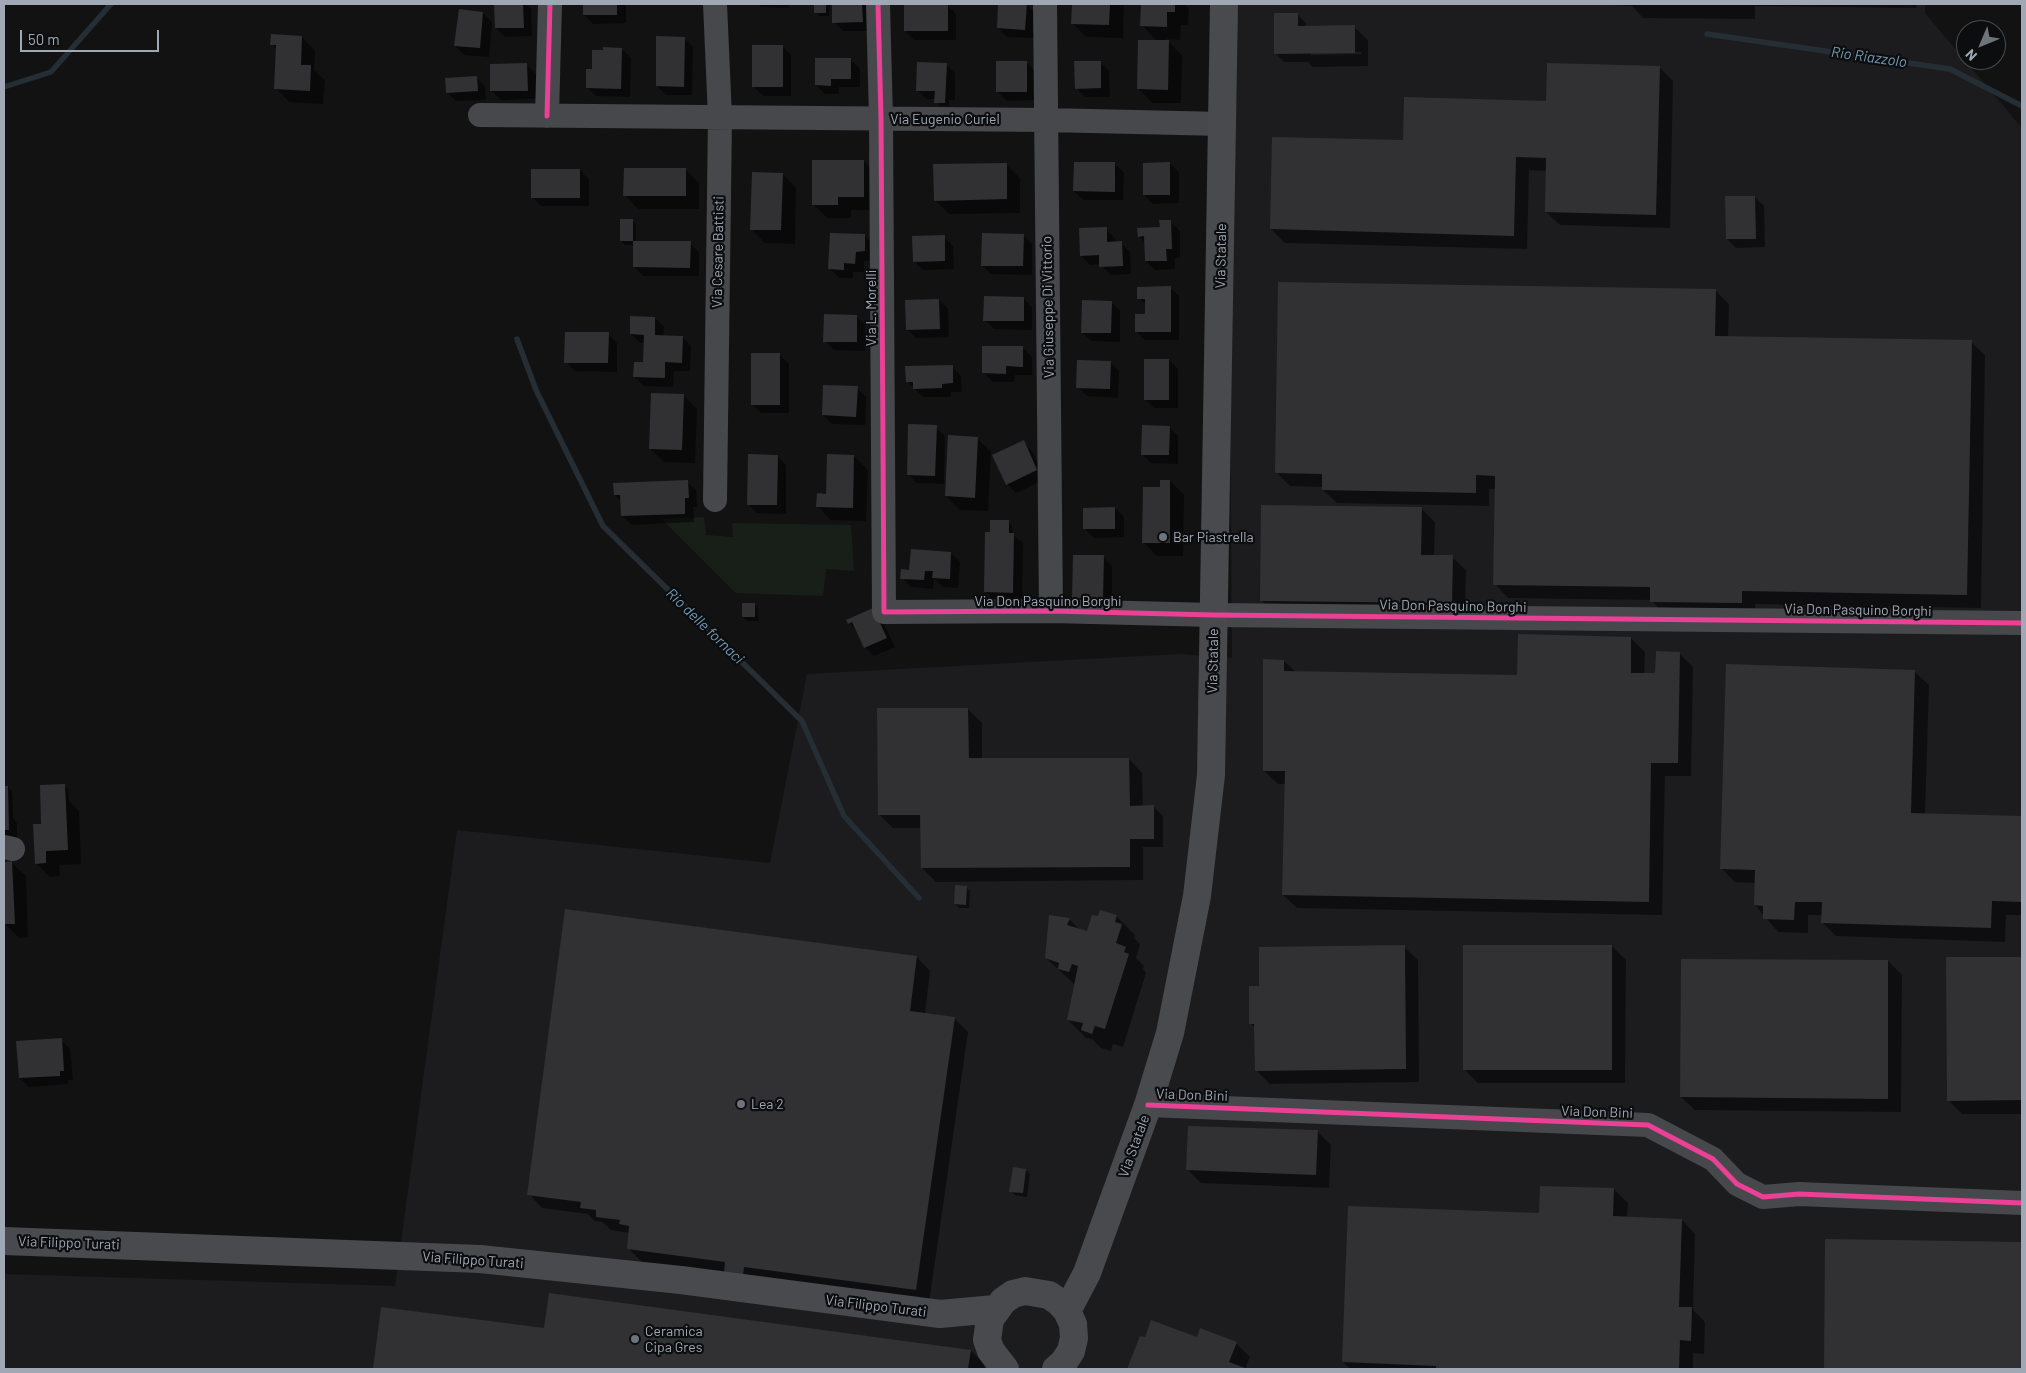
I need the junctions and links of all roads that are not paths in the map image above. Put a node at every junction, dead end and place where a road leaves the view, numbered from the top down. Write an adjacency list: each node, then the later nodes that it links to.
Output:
1 (550, 4): 7 (street)
2 (715, 4): 8 (street, Via Cesare Battisti)
3 (878, 4): 9 (street, Via L. Morelli)
4 (1045, 4): 10 (street, Via Giuseppe Di Vittorio)
5 (1224, 4): 11 (main road, Via Statale)
6 (480, 115): 7 (street, Via Eugenio Curiel)
7 (547, 116): 8 (street, Via Eugenio Curiel)
8 (720, 117): 9 (street, Via Eugenio Curiel); 12 (street, Via Cesare Battisti)
9 (881, 118): 10 (street, Via Eugenio Curiel); 14 (street, Via L. Morelli)
10 (1046, 120): 11 (street, Via Eugenio Curiel); 13 (street, Via Giuseppe Di Vittorio)
11 (1224, 124): 15 (main road, Via Statale)
12 (716, 500)
13 (1051, 611): 14 (street, Via Don Pasquino Borghi); 15 (street, Via Don Pasquino Borghi)
14 (884, 612)
15 (1214, 615): 16 (street, Via Don Pasquino Borghi); 17 (main road, Via Statale)
16 (2022, 623)
17 (1148, 1105): 18 (street, Via Don Bini); 20 (main road, Via Statale)
18 (2022, 1204)
19 (4, 1241): 24 (main road, Via Filippo Turati)
20 (1098, 1242): 21 (main road, Via Statale); 23 (main road, Via Statale)
21 (1036, 1291): 22 (main road, Via Statale); 23 (main road)
22 (995, 1309): 24 (main road, Via Filippo Turati); 25 (main road)
23 (1067, 1312): 27 (main road)
24 (940, 1314): 25 (main road, Via Filippo Turati)
25 (987, 1340): 26 (main road)
26 (1005, 1369)
27 (1056, 1369)

